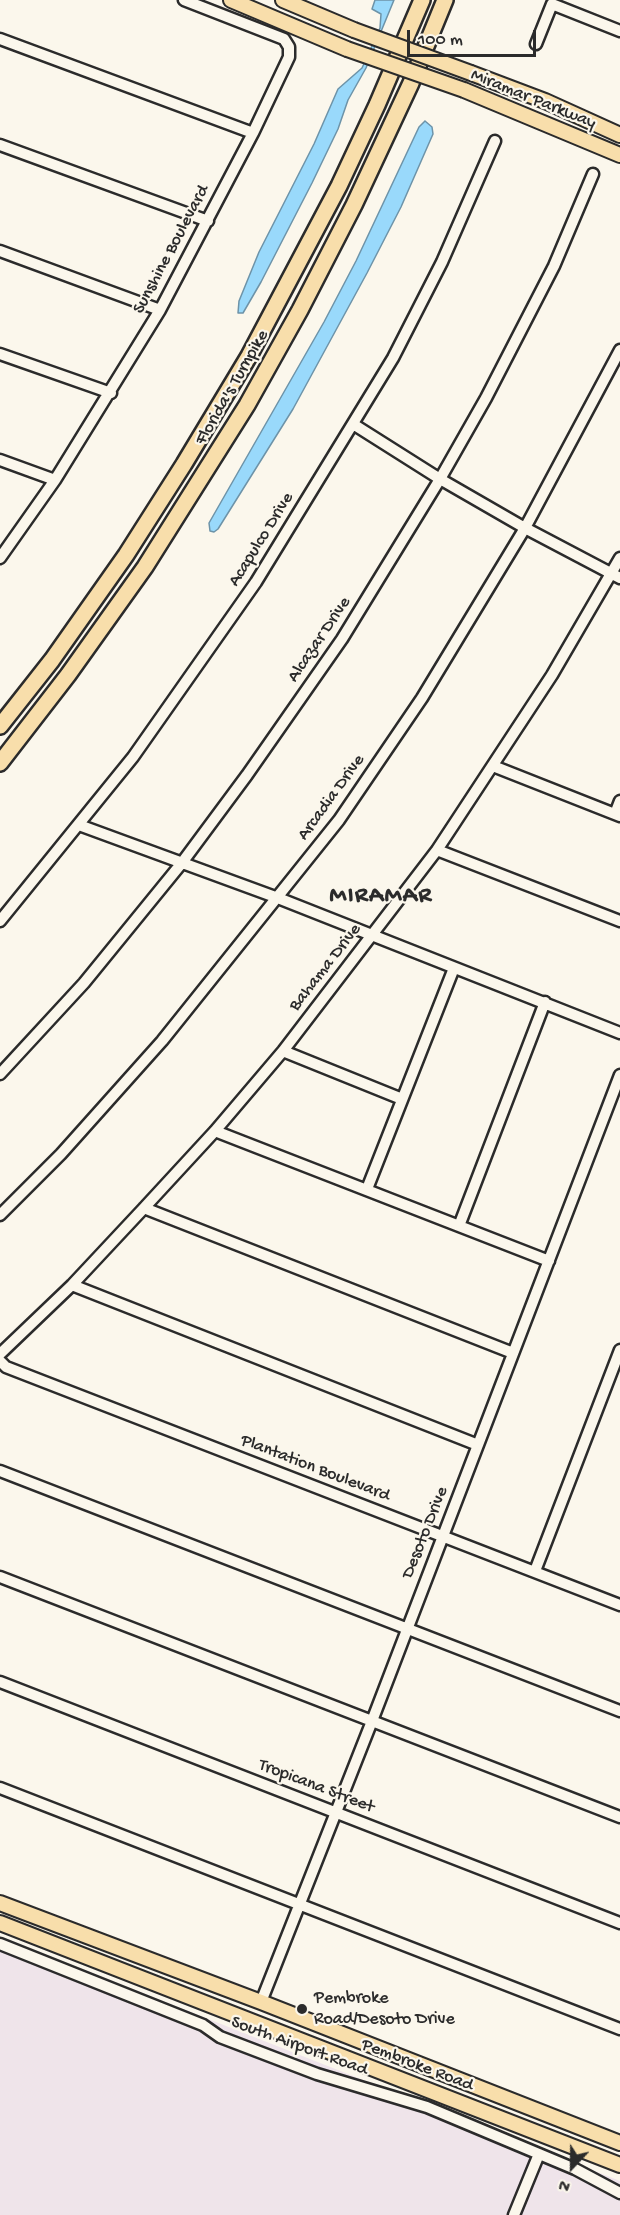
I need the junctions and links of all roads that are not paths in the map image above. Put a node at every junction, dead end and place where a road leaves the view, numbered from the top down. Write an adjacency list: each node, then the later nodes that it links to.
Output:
1 (184, 0): 9 (street, Sunshine Boulevard)
2 (231, 0): 13 (main road, Miramar Parkway, bridge)
3 (283, 0): 10 (main road, Miramar Parkway, bridge)
4 (422, 0): 29 (highway, Florida's Turnpike)
5 (445, 0): 30 (highway, Florida's Turnpike)
6 (620, 32): 8 (street)
7 (0, 39): 9 (street)
8 (536, 44)
9 (253, 133): 15 (street, Sunshine Boulevard)
10 (620, 135)
11 (495, 141): 21 (street, Acapulco Drive)
12 (0, 145): 15 (street)
13 (620, 155)
14 (593, 174): 23 (street, Alcazar Drive)
15 (208, 221): 17 (street, Sunshine Boulevard)
16 (0, 251): 17 (street)
17 (160, 310): 20 (street, Sunshine Boulevard)
18 (620, 350): 25 (street, Arcadia Drive)
19 (0, 354): 20 (street)
20 (111, 393): 24 (street, Sunshine Boulevard)
21 (353, 424): 23 (street); 34 (street, Acapulco Drive)
22 (0, 460): 24 (street)
23 (440, 479): 25 (street); 36 (street, Alcazar Drive)
24 (55, 480): 26 (street, Sunshine Boulevard)
25 (525, 528): 28 (street); 37 (street, Arcadia Drive)
26 (0, 558)
27 (620, 558): 28 (street, Bahama Drive)
28 (615, 576): 31 (street, Bahama Drive)
29 (0, 726)
30 (0, 763)
31 (493, 766): 33 (street); 35 (street, Bahama Drive)
32 (620, 801): 33 (street)
33 (618, 815)
34 (79, 825): 36 (street); 38 (street, Acapulco Drive)
35 (437, 850): 39 (street); 40 (street, Bahama Drive)
36 (182, 864): 37 (street); 45 (street, Alcazar Drive)
37 (278, 898): 40 (street); 51 (street, Arcadia Drive)
38 (0, 921)
39 (620, 921)
40 (373, 935): 41 (street); 44 (street, Bahama Drive)
41 (454, 968): 42 (street); 47 (street)
42 (545, 1002): 43 (street); 52 (street)
43 (620, 1033)
44 (284, 1050): 47 (street); 48 (street, Bahama Drive)
45 (0, 1074)
46 (620, 1075): 53 (street, Desoto Drive)
47 (402, 1099): 49 (street)
48 (215, 1131): 49 (street); 50 (street, Bahama Drive)
49 (367, 1189): 52 (street)
50 (144, 1208): 54 (street, Bahama Drive); 56 (street)
51 (0, 1215)
52 (459, 1226): 53 (street)
53 (549, 1261): 56 (street, Desoto Drive)
54 (72, 1285): 57 (street, Bahama Drive); 59 (street)
55 (620, 1350): 62 (street)
56 (513, 1353): 59 (street, Desoto Drive)
57 (0, 1354)
58 (0, 1361): 61 (street, Plantation Boulevard)
59 (478, 1444): 61 (street, Desoto Drive)
60 (0, 1471): 65 (street)
61 (442, 1536): 62 (street, Plantation Boulevard); 65 (street, Desoto Drive)
62 (535, 1572): 64 (street, Plantation Boulevard)
63 (0, 1577): 68 (street)
64 (620, 1605)
65 (406, 1628): 67 (street); 68 (street, Desoto Drive)
66 (0, 1682): 70 (street, Tropicana Street)
67 (620, 1711)
68 (372, 1721): 70 (street, Desoto Drive); 71 (street)
69 (0, 1788): 73 (street)
70 (334, 1813): 73 (street, Desoto Drive); 75 (street, Tropicana Street)
71 (620, 1817)
72 (0, 1903): 78 (main road, Pembroke Road)
73 (300, 1904): 80 (street, Desoto Drive); 81 (street)
74 (0, 1923): 76 (main road, Pembroke Road)
75 (620, 1923)
76 (50, 1942): 78 (main road); 79 (main road, Pembroke Road)
77 (0, 1944): 83 (street, South Airport Road)
78 (150, 1960): 80 (main road, Pembroke Road)
79 (138, 1977): 80 (main road); 84 (main road, Pembroke Road)
80 (261, 2002): 82 (main road, Pembroke Road)
81 (620, 2028)
82 (620, 2143)
83 (539, 2154): 85 (street, South Airport Road); 86 (street)
84 (620, 2165)
85 (620, 2193)
86 (514, 2215)

